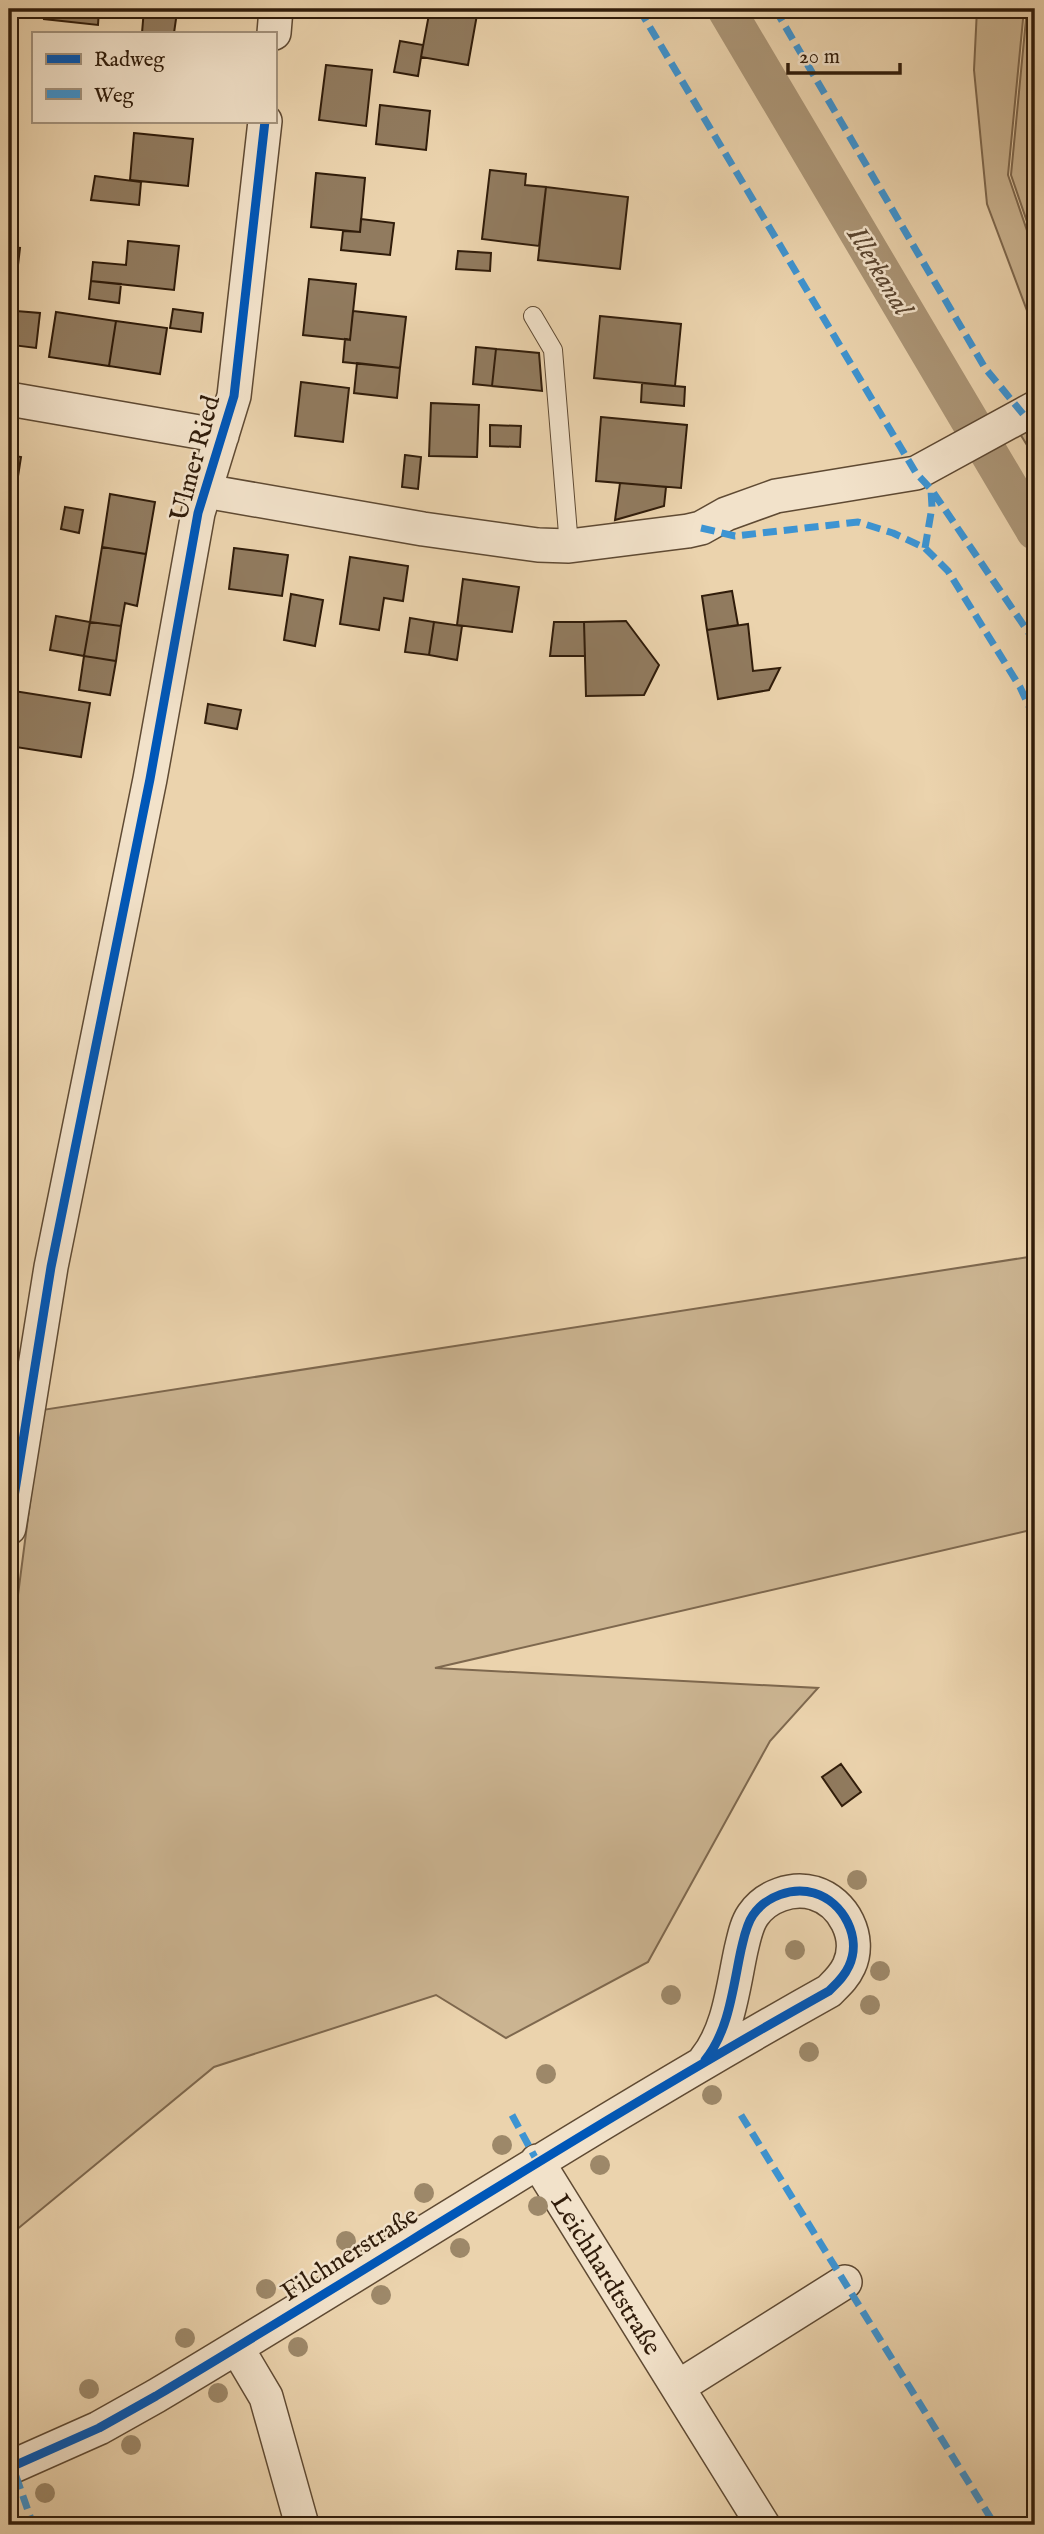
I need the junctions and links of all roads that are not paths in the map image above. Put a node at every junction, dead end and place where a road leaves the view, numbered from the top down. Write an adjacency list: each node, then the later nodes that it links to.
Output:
1 (276, 9): 2 (street)
2 (274, 32)
3 (265, 122): 7 (street, Ulmer Ried)
4 (533, 316): 9 (lane)
5 (9, 399): 7 (street)
6 (1027, 412): 9 (street, Ulmer Ried)
7 (222, 436): 8 (street, Ulmer Ried)
8 (205, 491): 9 (street, Ulmer Ried); 10 (street, Ulmer Ried)
9 (569, 545)
10 (9, 1528)
11 (705, 2060): 11 (street, Filchnerstraße); 12 (street, Filchnerstraße)
12 (537, 2161): 14 (street, Filchnerstraße); 15 (street, Leichhardtstraße)
13 (845, 2282): 15 (street)
14 (237, 2348): 16 (street, Filchnerstraße); 17 (street)
15 (678, 2387): 18 (street, Leichhardtstraße)
16 (9, 2468)
17 (302, 2525)
18 (763, 2525)

